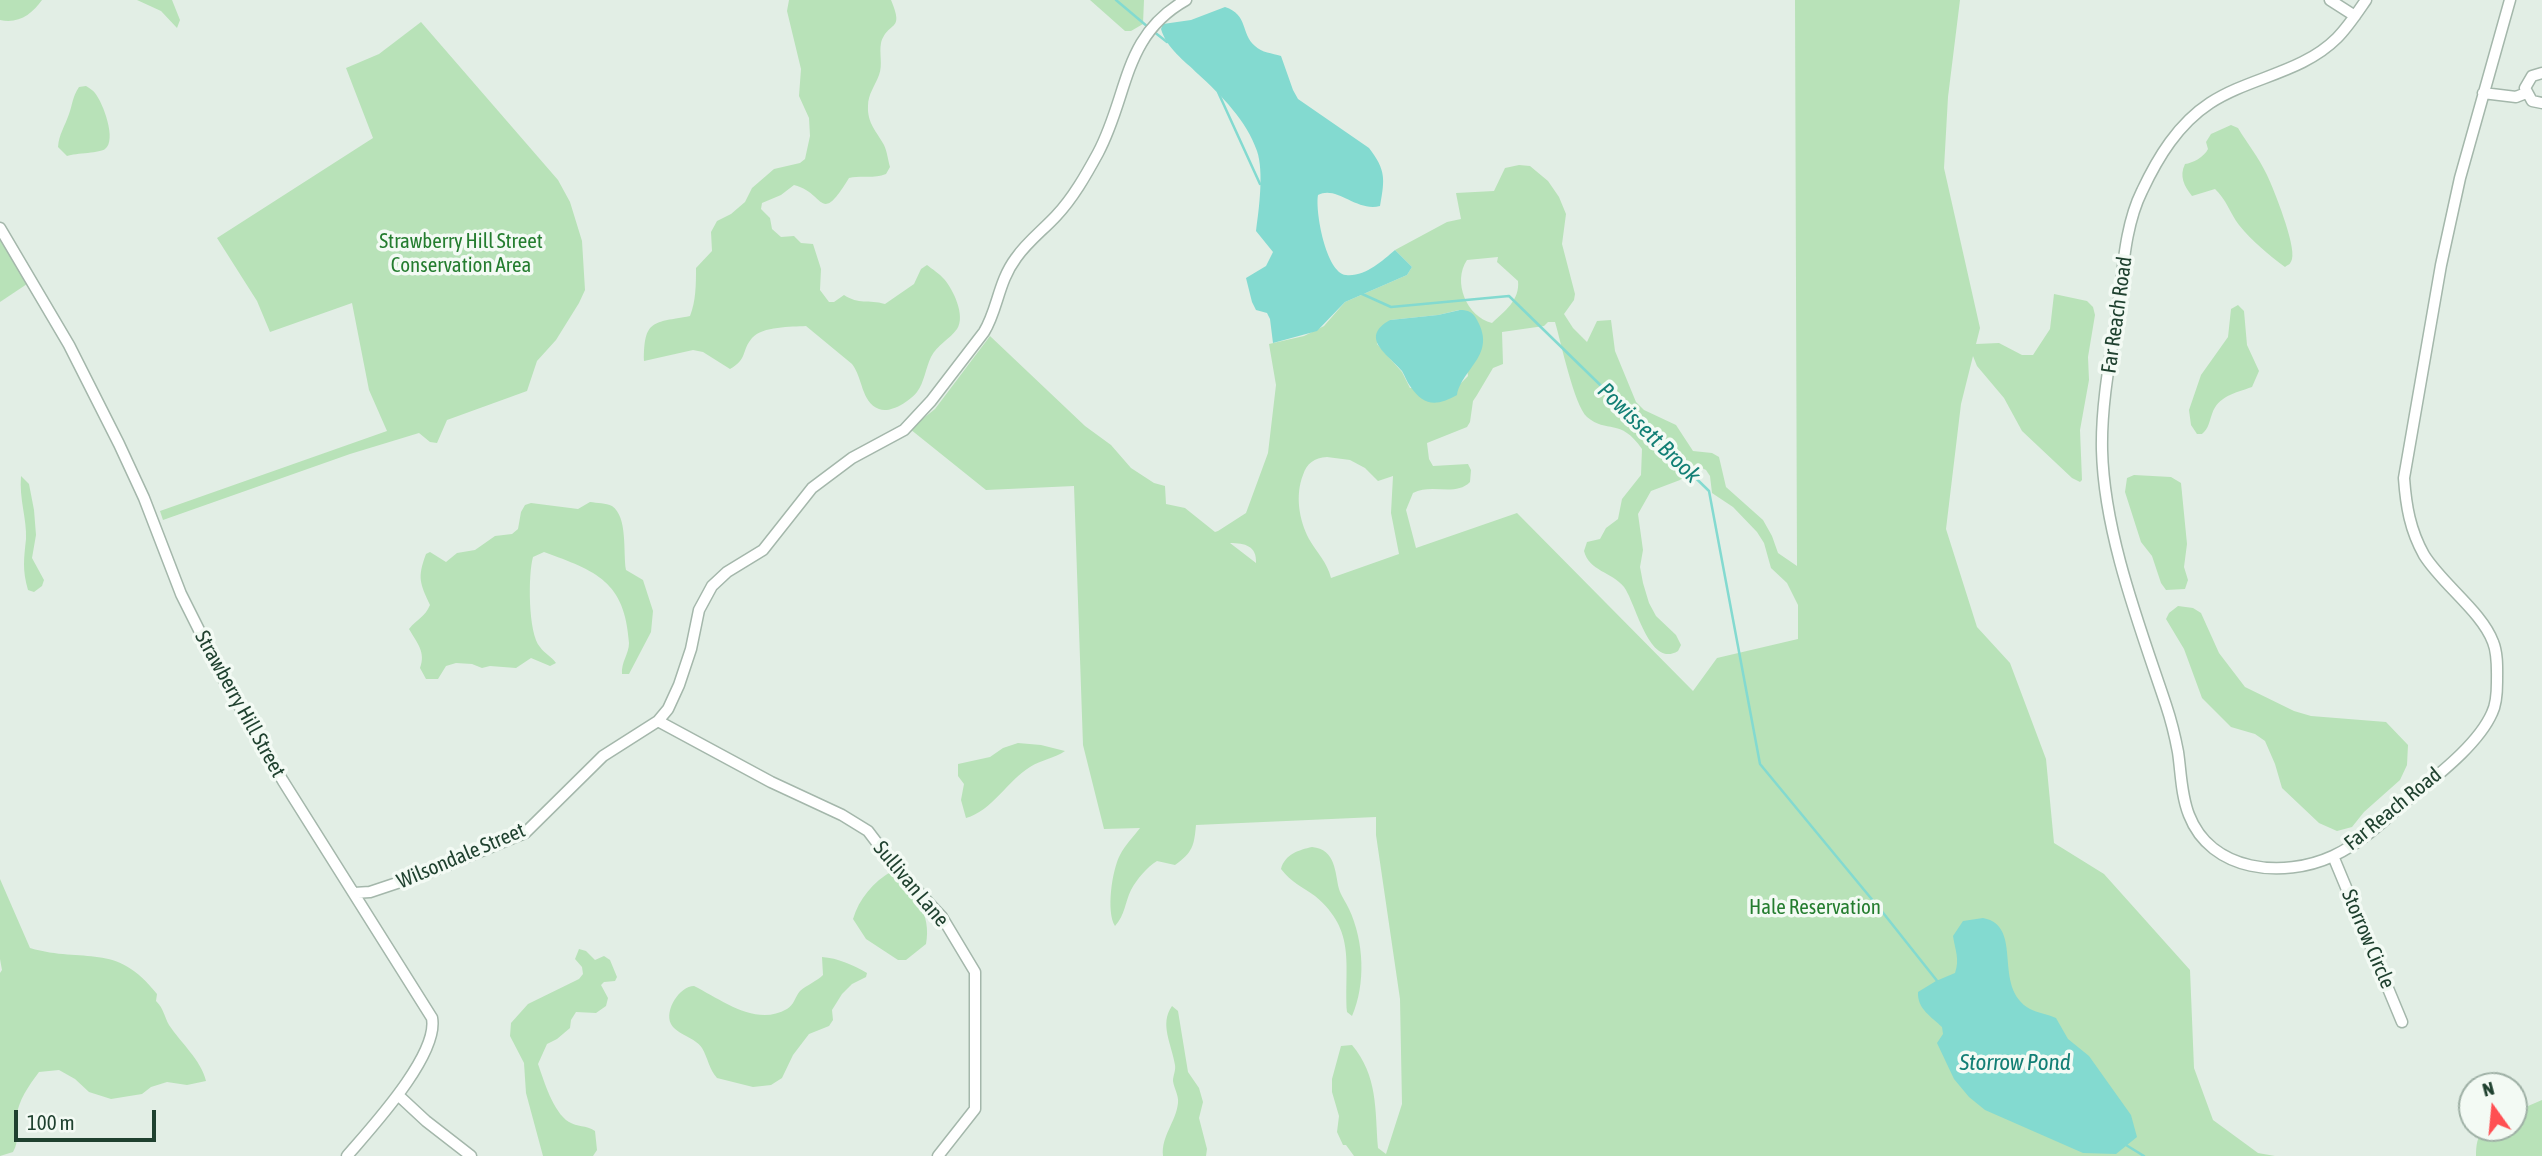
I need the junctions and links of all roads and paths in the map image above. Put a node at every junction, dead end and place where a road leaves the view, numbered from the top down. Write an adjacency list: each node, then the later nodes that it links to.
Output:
1 (1186, 0): 11 (street, Wilsondale Street)
2 (2330, 0): 5 (street)
3 (2366, 0): 5 (street, Far Reach Road)
4 (2510, 0): 7 (street, Far Reach Road)
5 (2355, 16): 12 (street, Far Reach Road)
6 (2542, 73): 8 (street)
7 (2483, 93): 8 (street); 12 (street, Far Reach Road)
8 (2526, 93): 9 (street)
9 (2542, 103)
10 (0, 228): 13 (street, Strawberry Hill Street)
11 (657, 721): 13 (street, Wilsondale Street); 18 (street, Sullivan Lane)
12 (2333, 856): 14 (street, Storrow Circle)
13 (354, 893): 15 (street, Strawberry Hill Street)
14 (2402, 1022)
15 (398, 1096): 16 (street, Strawberry Hill Street); 17 (street)
16 (347, 1156)
17 (471, 1156)
18 (938, 1156)

